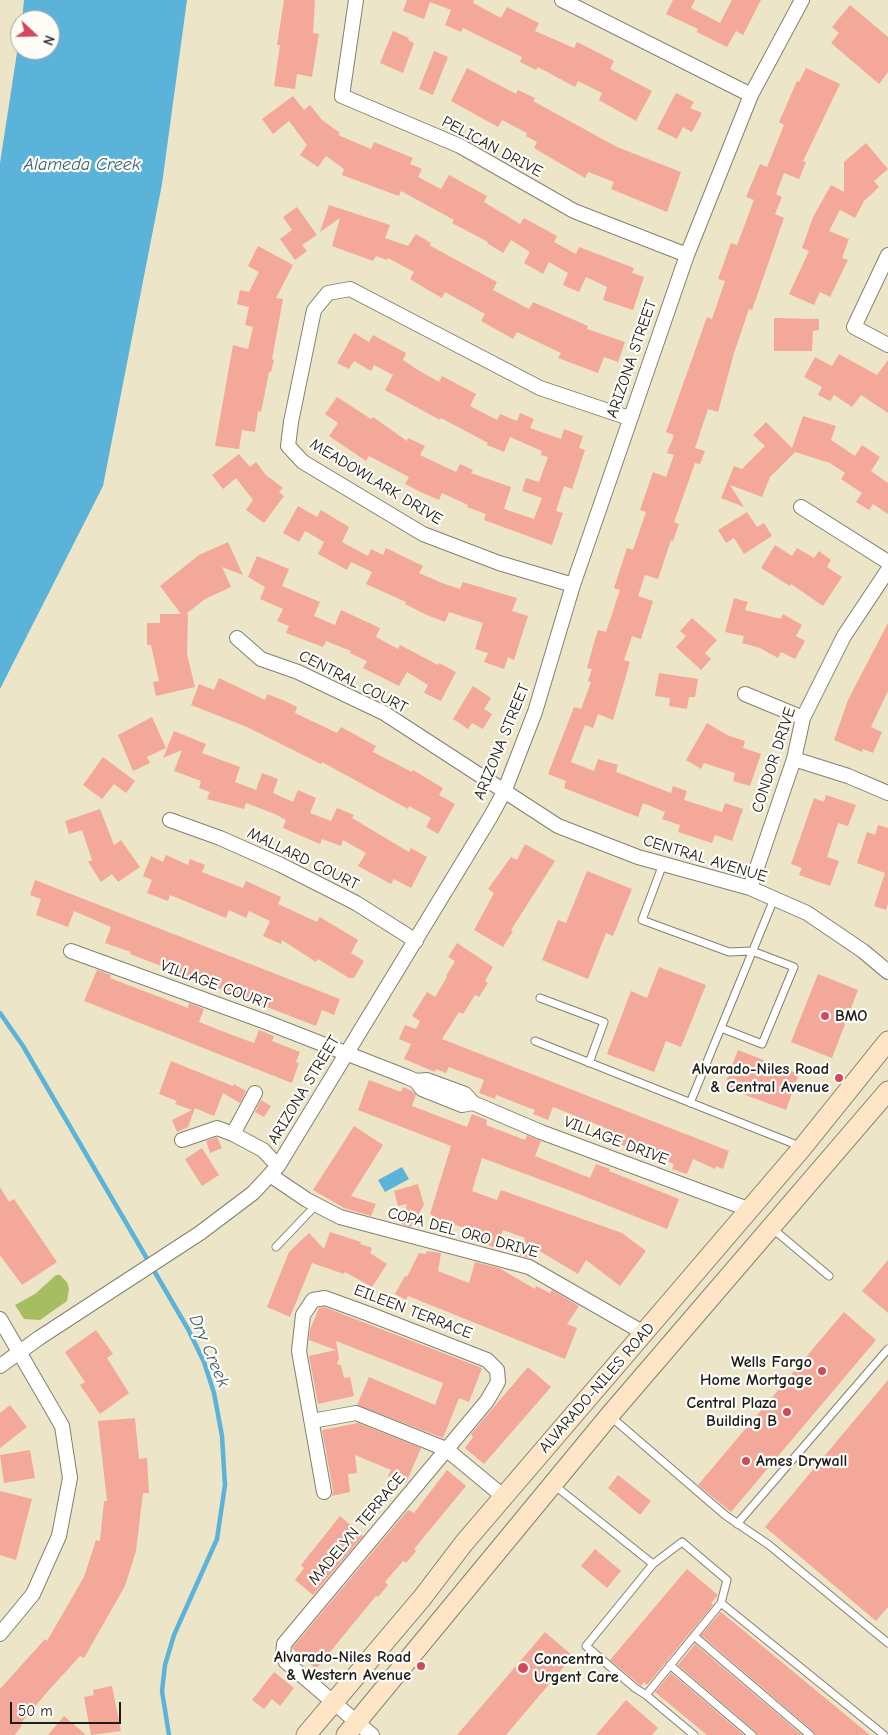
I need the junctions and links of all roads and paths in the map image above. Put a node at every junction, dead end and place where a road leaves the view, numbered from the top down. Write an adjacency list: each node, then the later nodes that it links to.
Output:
1 (356, 0): 5 (street, PELICAN DRIVE)
2 (562, 0): 4 (street)
3 (802, 0): 4 (street, ARIZONA STREET)
4 (751, 96): 5 (street, ARIZONA STREET)
5 (687, 255): 8 (street, ARIZONA STREET)
6 (888, 255): 7 (street)
7 (888, 345)
8 (629, 418): 12 (street, ARIZONA STREET); 12 (street, MEADOWLARK DRIVE)
9 (801, 507): 10 (street)
10 (888, 562)
11 (888, 570): 15 (street, CONDOR DRIVE)
12 (573, 585): 17 (street, ARIZONA STREET)
13 (237, 638): 17 (street, CENTRAL COURT)
14 (745, 694): 15 (street)
15 (803, 718): 16 (street, CONDOR DRIVE)
16 (794, 759): 18 (street); 21 (street, CONDOR DRIVE)
17 (504, 792): 20 (street, CENTRAL AVENUE); 23 (street, ARIZONA STREET)
18 (888, 793)
19 (170, 820): 23 (street, MALLARD COURT)
20 (664, 864): 21 (street, CENTRAL AVENUE); 25 (lane)
21 (750, 888): 22 (street, CENTRAL AVENUE)
22 (774, 899): 25 (lane); 26 (street, CENTRAL AVENUE)
23 (416, 941): 31 (street, ARIZONA STREET)
24 (71, 951): 31 (street, VILLAGE COURT)
25 (752, 951): 28 (lane); 28 (lane)
26 (888, 972)
27 (540, 998): 32 (lane)
28 (721, 1028): 35 (lane)
29 (535, 1041): 32 (lane)
30 (888, 1041): 38 (main road, ALVARADO-NILES ROAD)
31 (347, 1054): 39 (street, ARIZONA STREET); 41 (street, VILLAGE DRIVE)
32 (589, 1063): 35 (lane)
33 (888, 1091): 42 (main road, ALVARADO-NILES ROAD)
34 (255, 1093): 36 (street)
35 (690, 1102): 38 (lane)
36 (233, 1134): 37 (street, COPA DEL ORO DRIVE); 39 (street, COPA DEL ORO DRIVE)
37 (182, 1140)
38 (802, 1148): 41 (main road, ALVARADO-NILES ROAD)
39 (274, 1170): 40 (street, COPA DEL ORO DRIVE); 48 (street, ARIZONA STREET)
40 (316, 1205): 43 (lane); 46 (street, COPA DEL ORO DRIVE)
41 (748, 1209): 46 (main road, ALVARADO-NILES ROAD)
42 (770, 1227): 44 (lane); 51 (main road, ALVARADO-NILES ROAD)
43 (276, 1247)
44 (829, 1276)
45 (0, 1319): 48 (street)
46 (644, 1333): 56 (main road, ALVARADO-NILES ROAD)
47 (888, 1349): 57 (lane)
48 (21, 1352): 49 (street, ARIZONA STREET); 60 (street)
49 (0, 1366)
50 (497, 1370): 52 (street, EILEEN TERRACE); 53 (street, MADELYN TERRACE)
51 (609, 1416): 54 (main road, ALVARADO-NILES ROAD); 57 (lane)
52 (312, 1421): 53 (street); 55 (street)
53 (446, 1449): 56 (street); 65 (street, MADELYN TERRACE)
54 (553, 1484): 58 (lane); 66 (main road, ALVARADO-NILES ROAD)
55 (324, 1492)
56 (504, 1497): 65 (main road, ALVARADO-NILES ROAD)
57 (737, 1524): 62 (lane)
58 (653, 1564): 59 (lane); 64 (lane)
59 (721, 1603): 61 (lane); 72 (lane)
60 (0, 1634)
61 (694, 1636): 63 (lane); 71 (lane)
62 (888, 1643)
63 (670, 1665): 64 (lane); 70 (lane)
64 (646, 1695): 69 (lane)
65 (333, 1704): 66 (street, MADELYN TERRACE); 67 (main road, ALVARADO-NILES ROAD)
66 (351, 1729): 68 (street, MADELYN TERRACE)
67 (306, 1735)
68 (372, 1735)
69 (694, 1735)
70 (752, 1735)
71 (810, 1735)
72 (884, 1735)

